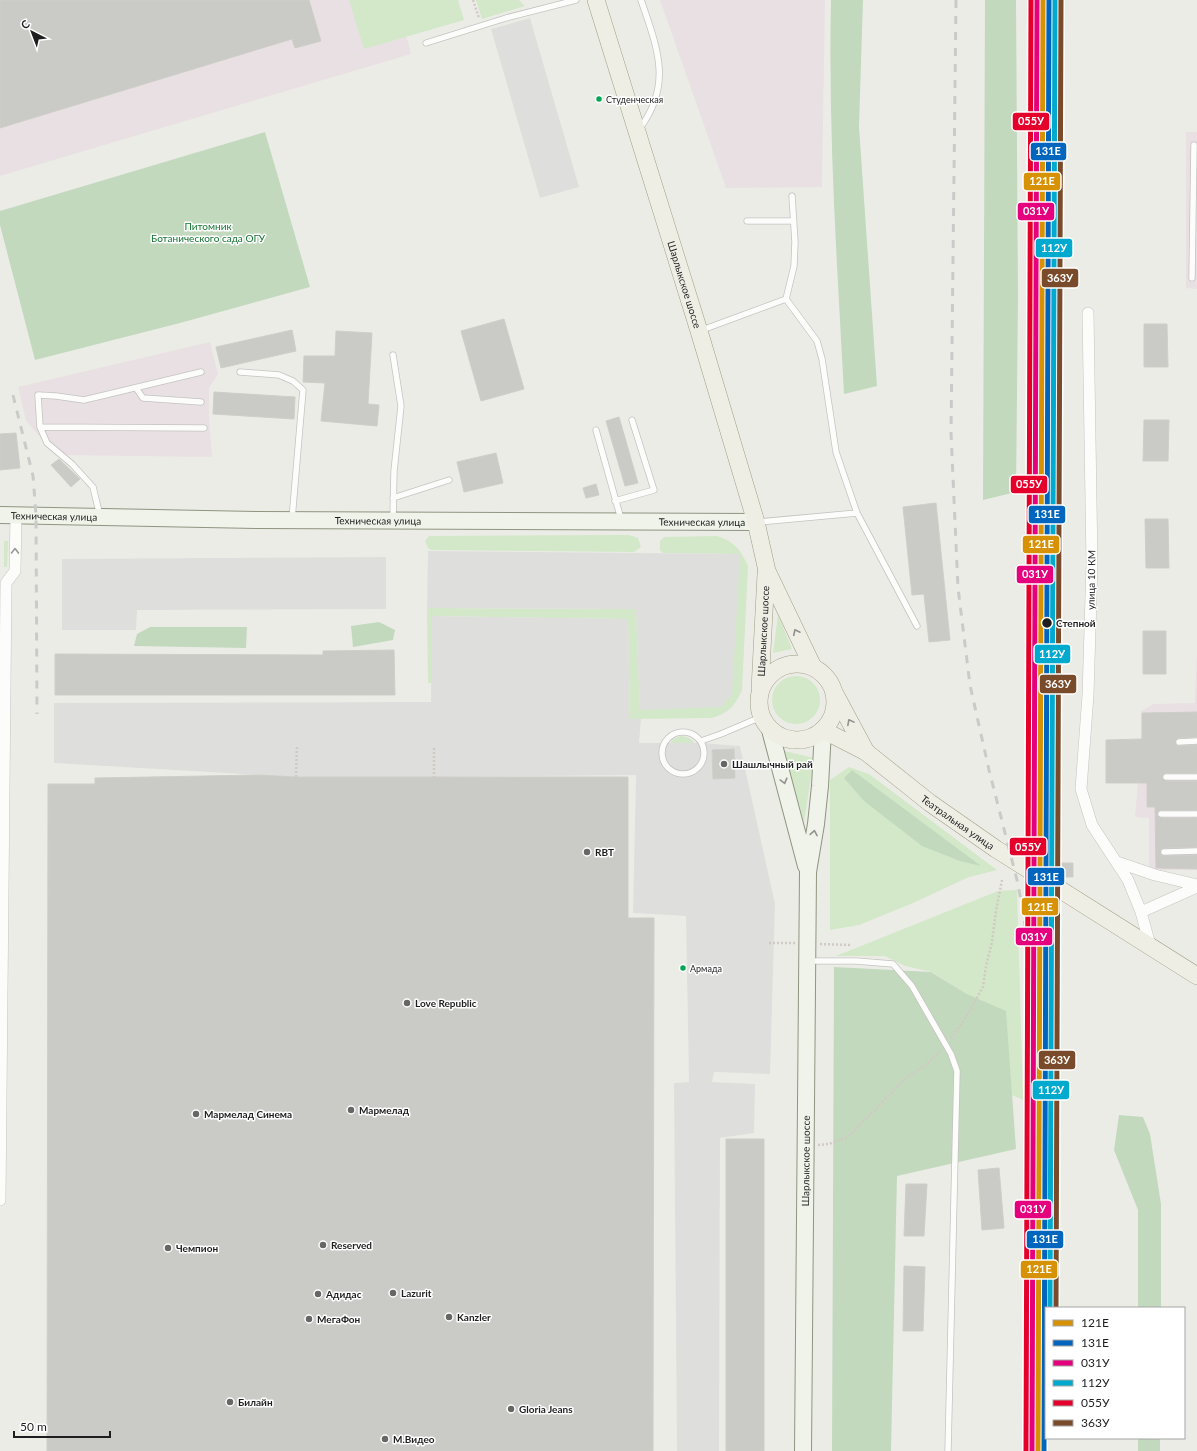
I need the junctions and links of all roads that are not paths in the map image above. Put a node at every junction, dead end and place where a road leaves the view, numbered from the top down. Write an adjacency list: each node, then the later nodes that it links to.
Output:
1 (576, 0): 4 (lane)
2 (596, 0): 5 (main road, Шарлыкское шоссе)
3 (641, 0): 5 (lane)
4 (426, 42)
5 (637, 132): 14 (main road, Шарлыкское шоссе)
6 (1194, 145): 10 (lane)
7 (792, 196): 9 (lane)
8 (747, 221): 9 (lane)
9 (793, 221): 12 (lane)
10 (1195, 234): 11 (lane)
11 (1192, 278)
12 (786, 299): 14 (lane); 27 (lane)
13 (1088, 313): 53 (street, улица 10 КМ)
14 (699, 331): 34 (main road, Шарлыкское шоссе)
15 (393, 355): 25 (lane)
16 (201, 372): 18 (lane)
17 (240, 372): 31 (lane)
18 (136, 388): 19 (lane); 21 (lane)
19 (201, 402)
20 (632, 420): 26 (lane)
21 (40, 427): 22 (lane); 30 (lane)
22 (204, 428)
23 (596, 430): 26 (lane)
24 (449, 480): 25 (lane)
25 (393, 498): 32 (lane)
26 (615, 501): 33 (lane)
27 (857, 513): 34 (lane); 37 (lane)
28 (0, 515): 29 (street, Техническая улица)
29 (16, 515): 30 (street, Техническая улица); 36 (street, one-way to 29)
30 (100, 516): 31 (street, Техническая улица)
31 (292, 520): 32 (street, Техническая улица)
32 (393, 520): 33 (street, Техническая улица)
33 (621, 522): 34 (street, Техническая улица)
34 (756, 522): 35 (main road, Шарлыкское шоссе)
35 (766, 572): 38 (main road, Шарлыкское шоссе, one-way to 35); 39 (main road, Шарлыкское шоссе)
36 (3, 580): 60 (street)
37 (917, 626)
38 (813, 667): 39 (main road); 40 (main road)
39 (760, 690): 41 (main road)
40 (834, 693): 42 (main road); 46 (main road, Театральная улица, one-way to 40)
41 (766, 723): 42 (main road); 43 (lane); 54 (street, Шарлыкское шоссе, one-way to 54)
42 (823, 730): 46 (main road, Театральная улица); 54 (street, Шарлыкское шоссе, one-way to 42)
43 (701, 741): 43 (lane)
44 (1197, 741): 45 (lane)
45 (1179, 742)
46 (866, 752): 57 (main road, Театральная улица)
47 (1166, 777): 48 (lane)
48 (1197, 777)
49 (1162, 814): 50 (lane)
50 (1197, 814)
51 (1197, 851): 52 (lane)
52 (1164, 852)
53 (1117, 862): 55 (street); 56 (street, улица 10 КМ)
54 (808, 872): 58 (street, Шарлыкское шоссе)
55 (1197, 886): 56 (street)
56 (1141, 912): 57 (street, улица 10 КМ)
57 (1150, 945): 59 (main road, Театральная улица)
58 (807, 961): 62 (street, Шарлыкское шоссе); 63 (lane)
59 (1197, 976)
60 (0, 1154): 61 (street)
61 (0, 1200)
62 (803, 1451)
63 (948, 1451)

